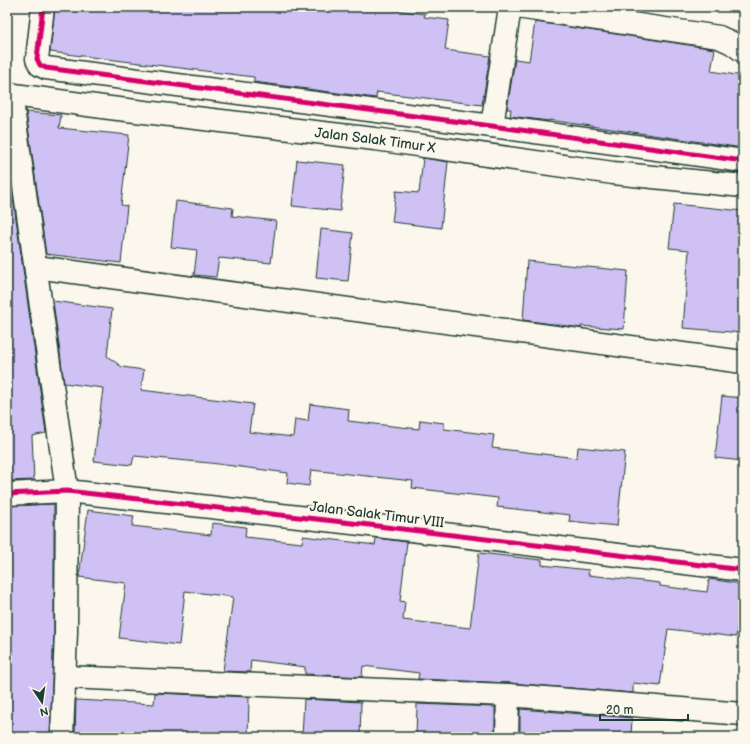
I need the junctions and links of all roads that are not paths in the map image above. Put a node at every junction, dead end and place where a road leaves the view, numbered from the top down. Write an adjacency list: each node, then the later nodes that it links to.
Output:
1 (43, 7): 6 (street)
2 (510, 7): 6 (street)
3 (517, 7): 4 (street)
4 (743, 51)
5 (9, 94): 8 (street, Jalan Salak Timur X); 9 (street)
6 (492, 126): 7 (street)
7 (743, 161)
8 (743, 186)
9 (36, 267): 10 (street); 11 (street)
10 (743, 362)
11 (67, 491): 12 (street, Jalan Salak Timur VIII); 13 (street, Jalan Salak Timur VIII); 14 (street)
12 (7, 494)
13 (743, 570)
14 (65, 677): 15 (street); 17 (street)
15 (508, 695): 16 (street); 18 (street)
16 (743, 714)
17 (62, 737)
18 (507, 737)

